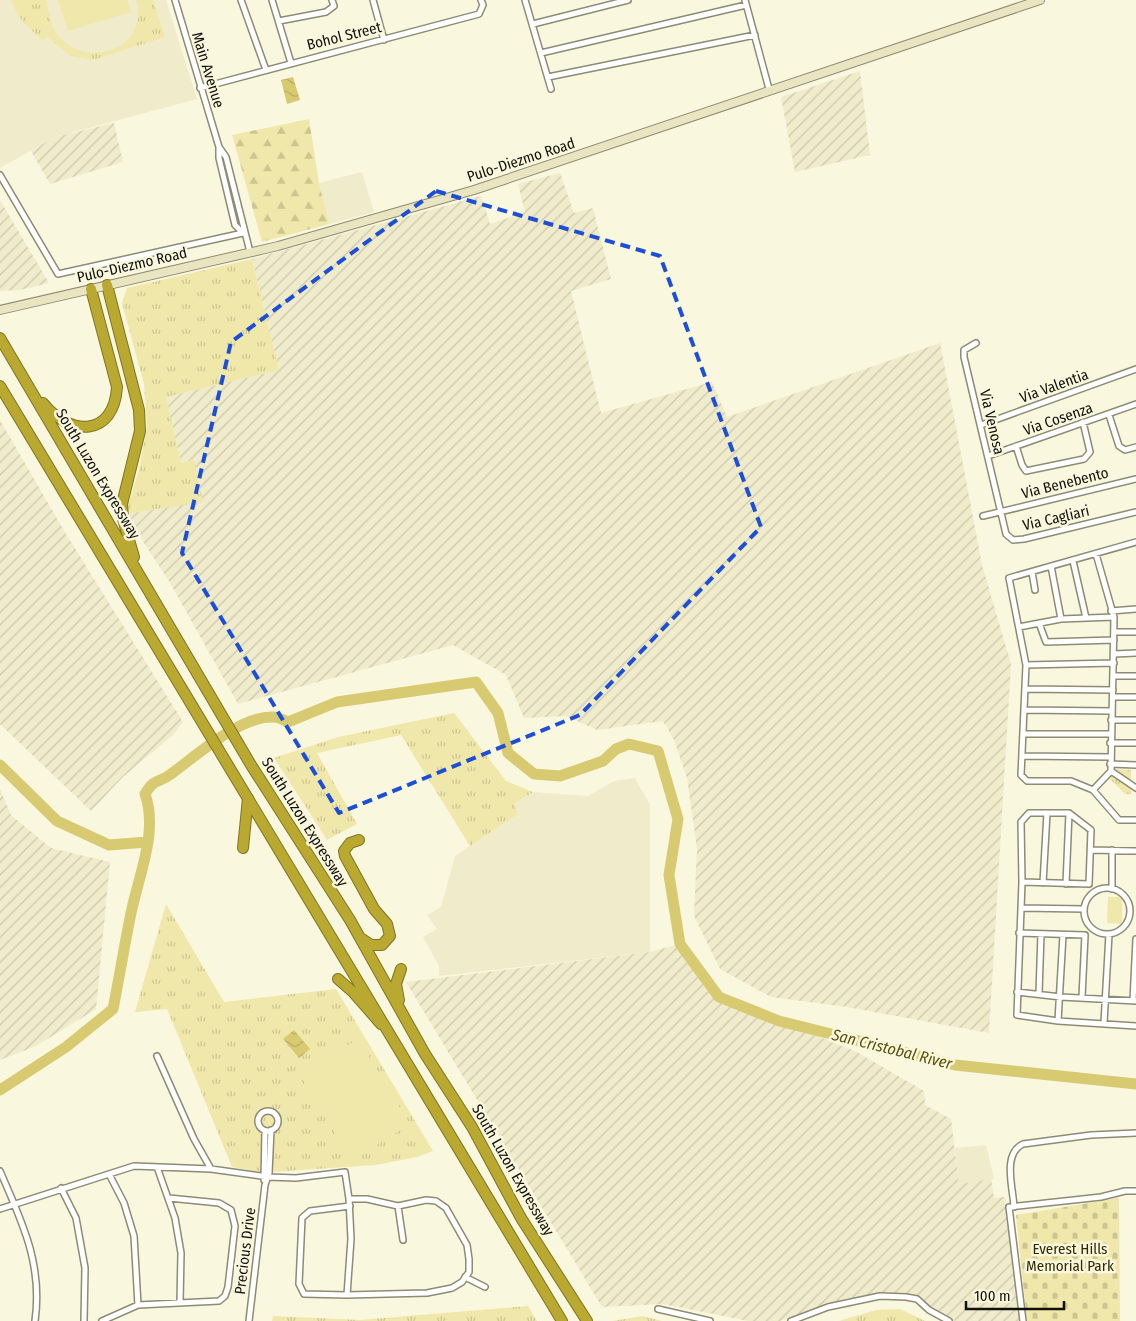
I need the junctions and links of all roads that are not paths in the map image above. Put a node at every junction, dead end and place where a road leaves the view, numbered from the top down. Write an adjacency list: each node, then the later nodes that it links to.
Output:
1 (175, 0): 19 (street, Main Avenue)
2 (241, 0): 17 (street)
3 (272, 0): 11 (street)
4 (332, 0): 11 (street)
5 (373, 0): 14 (street)
6 (481, 0): 14 (street, Bohol Street)
7 (525, 0): 12 (street)
8 (628, 0): 12 (street)
9 (1040, 0): 21 (main road, Pulo-Diezmo Road)
10 (746, 3): 13 (street); 15 (street)
11 (279, 21): 16 (street)
12 (533, 24): 15 (street)
13 (755, 35): 18 (street); 21 (street)
14 (384, 40): 16 (street, Bohol Street)
15 (541, 53): 18 (street)
16 (291, 63): 17 (street, Bohol Street)
17 (266, 70): 19 (street, Bohol Street)
18 (548, 77): 20 (street)
19 (200, 88): 22 (street, Main Avenue)
20 (552, 89)
21 (769, 89): 25 (main road, Pulo-Diezmo Road)
22 (219, 147): 24 (street, Main Avenue); 24 (street, Main Avenue)
23 (0, 175): 24 (street)
24 (244, 233): 25 (street, Main Avenue)
25 (250, 252): 26 (main road, Pulo-Diezmo Road)
26 (107, 285): 27 (main road, Pulo-Diezmo Road); 49 (highway)
27 (91, 289): 28 (main road, Pulo-Diezmo Road); 32 (highway)
28 (0, 310)
29 (0, 338): 32 (highway, South Luzon Expressway)
30 (976, 343): 37 (street, Via Venosa)
31 (1136, 369): 37 (street, Via Valentia)
32 (24, 378): 49 (highway, South Luzon Expressway)
33 (0, 386): 87 (highway)
34 (1136, 404): 35 (street, Via Cosenza)
35 (1109, 415): 36 (street, Via Cosenza); 39 (street)
36 (1083, 422): 38 (street, Via Cosenza); 38 (street)
37 (981, 426): 40 (street, Via Venosa)
38 (1016, 446): 40 (street, Via Cosenza)
39 (1136, 447)
40 (988, 456): 42 (street, Via Venosa)
41 (1136, 479): 42 (street, Via Benebento)
42 (1000, 512): 43 (street, Via Cagliari); 44 (street, Via Benebento)
43 (1136, 512)
44 (984, 516)
45 (1136, 542): 46 (street)
46 (1096, 554): 47 (street); 53 (street)
47 (1072, 561): 48 (street); 55 (street)
48 (1051, 566): 50 (street); 56 (street)
49 (139, 572): 103 (highway, South Luzon Expressway)
50 (1032, 572): 51 (street); 58 (street)
51 (1035, 590)
52 (1136, 609): 53 (street)
53 (1111, 611): 54 (street)
54 (1114, 617): 55 (street); 59 (street)
55 (1086, 618): 56 (street)
56 (1061, 619): 57 (street)
57 (1039, 623): 58 (street); 61 (street)
58 (1019, 628): 65 (street)
59 (1114, 632): 60 (street); 61 (street)
60 (1136, 632)
61 (1114, 640): 63 (street)
62 (1136, 653): 63 (street)
63 (1114, 654): 64 (street)
64 (1114, 663): 65 (street); 66 (street)
65 (1026, 665): 68 (street)
66 (1113, 676): 67 (street); 69 (street)
67 (1136, 676)
68 (1025, 689): 69 (street); 72 (street)
69 (1113, 690): 70 (street)
70 (1113, 697): 71 (street); 73 (street)
71 (1136, 697)
72 (1024, 710): 73 (street); 76 (street)
73 (1112, 711): 74 (street)
74 (1111, 720): 75 (street); 77 (street)
75 (1136, 720)
76 (1023, 734): 77 (street); 80 (street)
77 (1110, 734): 78 (street)
78 (1110, 743): 79 (street); 81 (street)
79 (1136, 743)
80 (1022, 756): 81 (street); 86 (street)
81 (1110, 757): 82 (street)
82 (1110, 764): 83 (street); 84 (street)
83 (1136, 765)
84 (1111, 771): 85 (street); 86 (street)
85 (1136, 788)
86 (1092, 790): 90 (street)
87 (248, 798): 92 (highway); 123 (highway)
88 (1046, 813): 89 (street); 96 (street); 97 (street)
89 (1069, 813): 93 (street); 98 (street)
90 (1136, 820)
91 (359, 840): 103 (highway)
92 (242, 848)
93 (1090, 850): 94 (street); 98 (street)
94 (1112, 850): 95 (street); 99 (street)
95 (1136, 851)
96 (1022, 882): 97 (street); 100 (street)
97 (1042, 883): 98 (street)
98 (1066, 884)
99 (1112, 889): 101 (street); 102 (street)
100 (1021, 908): 101 (street); 104 (street)
101 (1084, 909): 106 (street)
102 (1133, 912): 106 (street)
103 (350, 920): 121 (highway, South Luzon Expressway)
104 (1019, 933): 105 (street); 113 (street)
105 (1041, 934): 107 (street); 114 (street)
106 (1109, 934): 117 (street)
107 (1063, 935): 115 (street); 116 (street)
108 (1136, 939): 109 (street)
109 (1135, 961): 112 (street)
110 (401, 969): 121 (highway)
111 (338, 979): 123 (highway)
112 (1136, 981): 118 (street)
113 (1017, 992): 114 (street); 119 (street)
114 (1039, 993): 115 (street)
115 (1060, 997): 116 (street); 119 (street)
116 (1082, 997): 117 (street)
117 (1106, 999): 118 (street); 120 (street)
118 (1135, 1001)
119 (1058, 1021): 120 (street)
120 (1104, 1024): 122 (street)
121 (410, 1026): 153 (highway, South Luzon Expressway)
122 (1136, 1026)
123 (391, 1033): 152 (highway)
124 (157, 1056): 128 (street)
125 (268, 1130): 131 (street, Precious Drive)
126 (1136, 1133): 139 (street)
127 (157, 1167): 128 (street); 130 (street); 134 (street)
128 (211, 1169): 131 (street)
129 (0, 1171): 136 (street)
130 (109, 1174): 132 (street); 146 (street)
131 (265, 1177): 135 (street); 151 (street, Precious Drive)
132 (61, 1188): 136 (street); 149 (street)
133 (1136, 1191): 139 (street)
134 (169, 1198): 145 (street); 145 (street)
135 (349, 1199): 137 (street); 138 (street)
136 (14, 1204): 140 (street); 148 (street)
137 (350, 1206): 144 (street); 144 (street)
138 (398, 1206): 141 (street); 142 (street)
139 (1014, 1207): 157 (street)
140 (0, 1210)
141 (403, 1240)
142 (465, 1277): 143 (street); 144 (street)
143 (485, 1287)
144 (347, 1295)
145 (180, 1303): 146 (street)
146 (138, 1305): 150 (street)
147 (658, 1309): 154 (street)
148 (34, 1321)
149 (84, 1321)
150 (102, 1321)
151 (250, 1321)
152 (562, 1321)
153 (586, 1321)
154 (710, 1321)
155 (791, 1321): 156 (street)
156 (949, 1321)
157 (1023, 1321)

